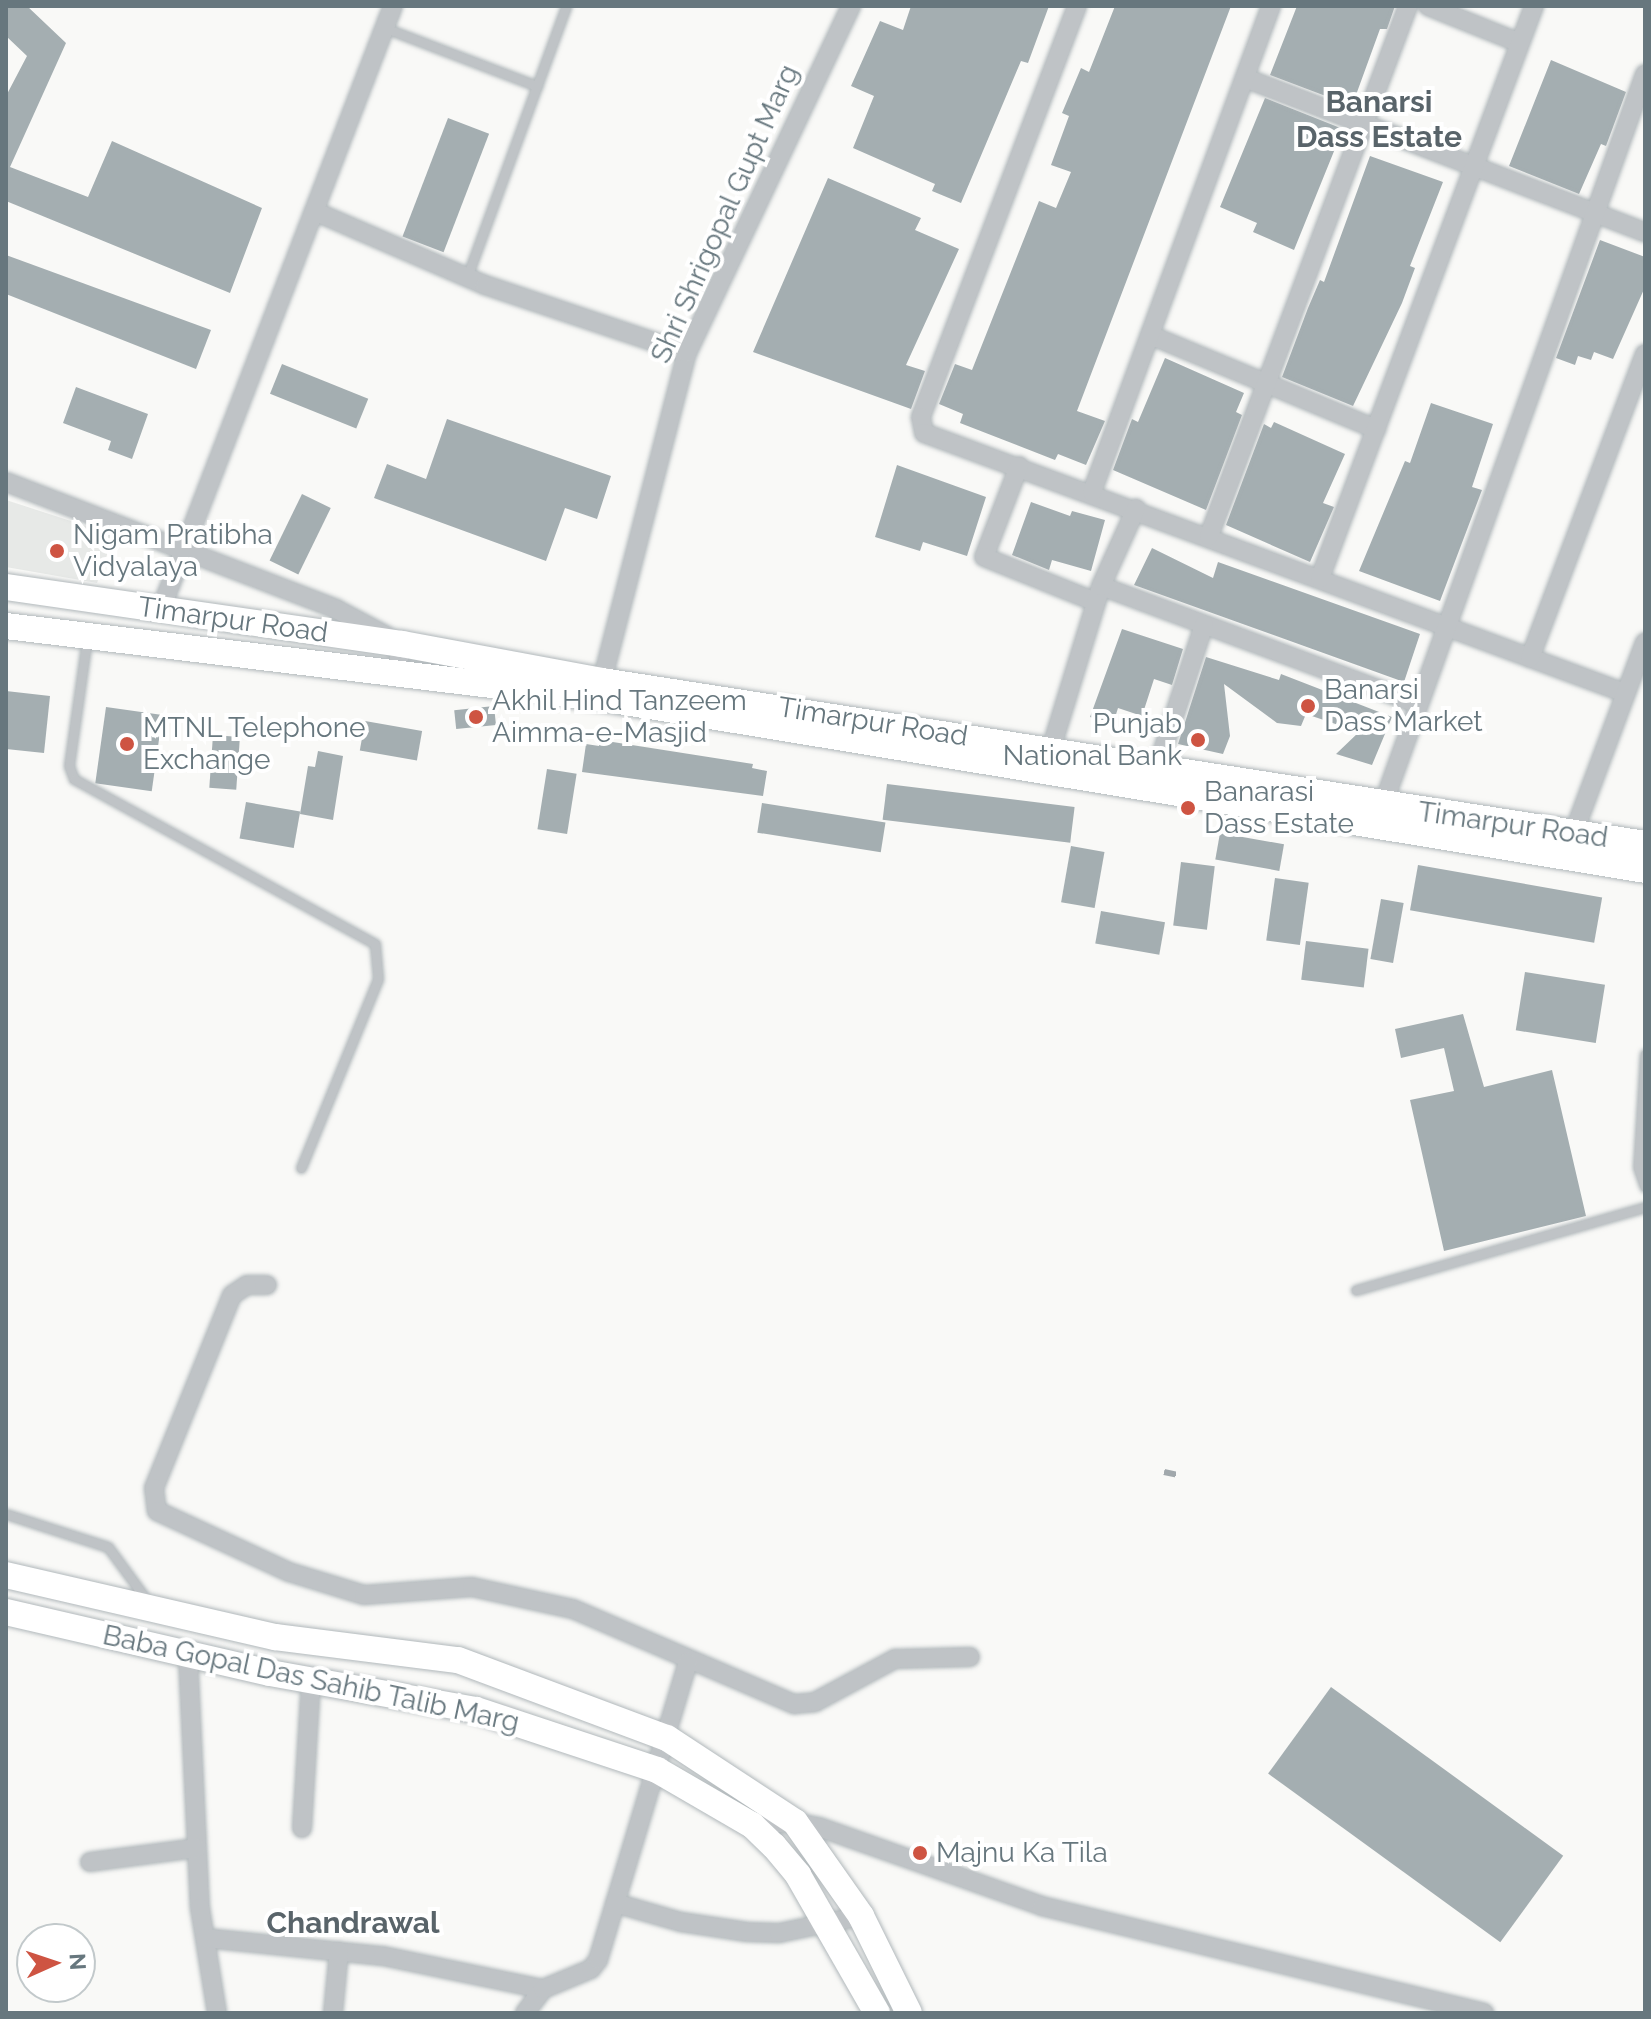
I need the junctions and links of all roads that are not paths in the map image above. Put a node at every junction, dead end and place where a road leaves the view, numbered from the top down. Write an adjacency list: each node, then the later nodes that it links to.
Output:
1 (393, 6): 9 (street)
2 (566, 6): 13 (lane)
3 (851, 6): 21 (street, Shri Shrigopal Gupt Marg)
4 (1077, 6): 25 (street)
5 (1271, 6): 12 (street)
6 (1408, 6): 14 (street)
7 (1428, 6): 10 (street)
8 (1534, 6): 10 (street)
9 (385, 28): 13 (lane); 16 (street)
10 (1520, 43): 15 (street)
11 (1645, 74): 17 (street)
12 (1245, 78): 14 (street); 20 (street)
13 (537, 86): 19 (lane)
14 (1364, 125): 15 (street); 23 (street)
15 (1474, 165): 17 (street); 24 (street)
16 (314, 211): 19 (street); 30 (street)
17 (1595, 213): 18 (street); 37 (street)
18 (1645, 232)
19 (467, 277): 21 (street)
20 (1150, 335): 23 (street); 27 (street)
21 (687, 353): 43 (street, Shri Shrigopal Gupt Marg)
22 (1645, 354): 41 (street)
23 (1265, 386): 24 (street); 29 (street)
24 (1376, 429): 31 (street)
25 (1019, 466): 27 (street); 33 (street)
26 (6, 482): 30 (street)
27 (1092, 492): 28 (street)
28 (1136, 509): 29 (street); 33 (street)
29 (1209, 536): 31 (street)
30 (184, 546): 34 (street); 40 (street)
31 (1320, 578): 37 (street)
32 (6, 587): 34 (street, Timarpur Road)
33 (1099, 594): 35 (street); 46 (street)
34 (161, 609): 40 (street, Timarpur Road)
35 (1204, 625): 45 (street); 47 (street)
36 (6, 626): 38 (street, Timarpur Road)
37 (1446, 627): 41 (street); 45 (street)
38 (88, 636): 42 (street, Timarpur Road); 53 (lane)
39 (1645, 642): 44 (street)
40 (402, 644): 42 (street); 43 (street, Timarpur Road)
41 (1530, 658): 44 (street)
42 (396, 673): 43 (street, Timarpur Road)
43 (600, 689): 46 (street, Timarpur Road)
44 (1625, 693): 50 (street)
45 (1418, 704): 48 (street)
46 (1047, 762): 47 (street, Timarpur Road)
47 (1153, 780): 48 (street, Timarpur Road)
48 (1379, 816): 50 (street, Timarpur Road)
49 (1645, 844): 50 (street, Timarpur Road)
50 (1569, 846): 51 (street, Timarpur Road)
51 (1645, 870)
52 (1645, 1054): 54 (lane)
53 (301, 1168)
54 (1645, 1187)
55 (1645, 1207): 57 (lane)
56 (267, 1285): 64 (street)
57 (1356, 1290)
58 (6, 1514): 61 (lane)
59 (6, 1575): 61 (street, Baba Gopal Das Sahib Talib Marg)
60 (6, 1612): 62 (street, Baba Gopal Das Sahib Talib Marg)
61 (156, 1613): 66 (street, Baba Gopal Das Sahib Talib Marg)
62 (188, 1656): 65 (street, Baba Gopal Das Sahib Talib Marg); 71 (street)
63 (970, 1657): 64 (street)
64 (688, 1662): 66 (street)
65 (311, 1680): 67 (street, Baba Gopal Das Sahib Talib Marg); 70 (street)
66 (667, 1738): 67 (street); 68 (street, Baba Gopal Das Sahib Talib Marg)
67 (657, 1770): 69 (street, Baba Gopal Das Sahib Talib Marg); 73 (street)
68 (795, 1822): 69 (street); 74 (street, Baba Gopal Das Sahib Talib Marg); 84 (street)
69 (752, 1825): 75 (street, Baba Gopal Das Sahib Talib Marg)
70 (302, 1828)
71 (196, 1848): 72 (street); 76 (street)
72 (90, 1862)
73 (615, 1903): 75 (street); 78 (street)
74 (861, 1916): 75 (street); 83 (street, Baba Gopal Das Sahib Talib Marg)
75 (827, 1924): 82 (street, Baba Gopal Das Sahib Talib Marg)
76 (205, 1938): 77 (street); 79 (street)
77 (339, 1951): 78 (street); 80 (street)
78 (543, 1989): 81 (street)
79 (217, 2013)
80 (333, 2013)
81 (525, 2013)
82 (877, 2013)
83 (909, 2013)
84 (1484, 2013)

